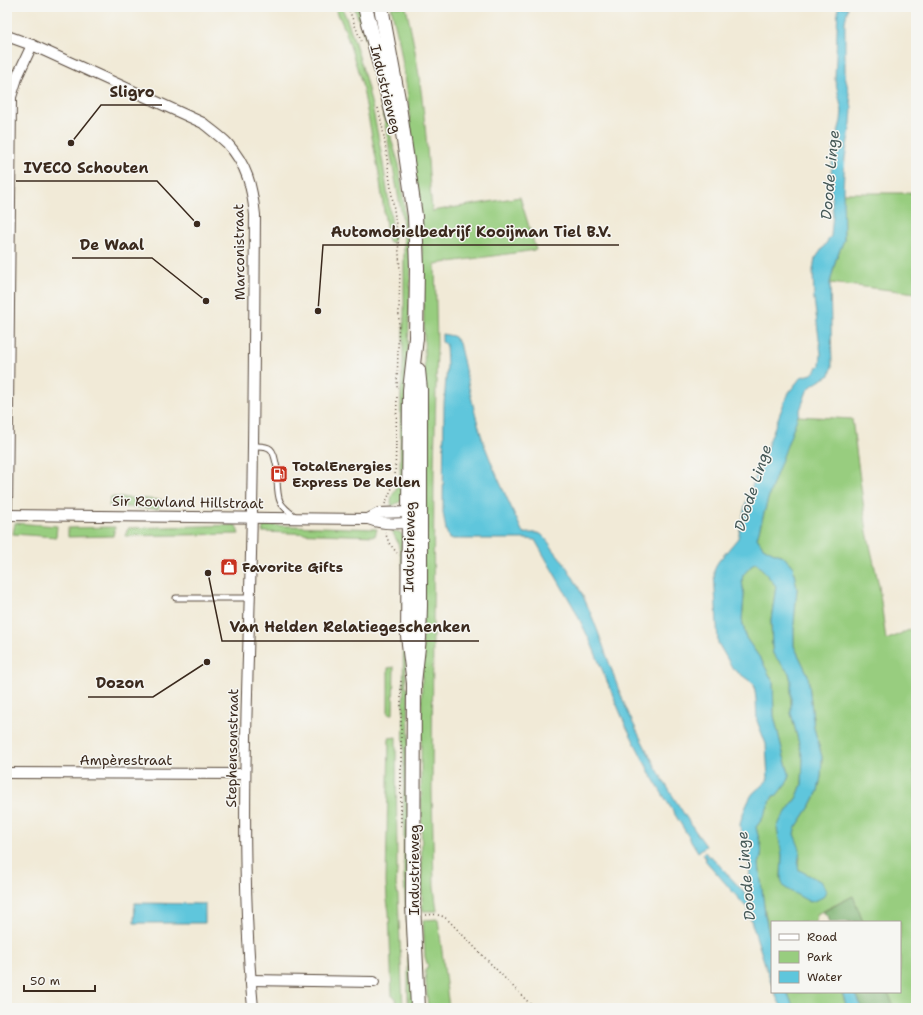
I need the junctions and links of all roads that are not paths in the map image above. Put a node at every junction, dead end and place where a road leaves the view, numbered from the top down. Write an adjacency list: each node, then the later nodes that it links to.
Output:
1 (365, 7): 5 (main road, Industrieweg)
2 (381, 7): 5 (main road, Industrieweg)
3 (7, 36): 4 (street, Marconistraat)
4 (32, 45): 6 (street, Marconistraat); 9 (street)
5 (408, 172): 12 (main road, Industrieweg)
6 (253, 446): 7 (lane); 10 (street, Marconistraat)
7 (278, 468)
8 (278, 480): 11 (lane)
9 (7, 514): 10 (street, Sir Rowland Hillstraat)
10 (252, 517): 11 (street, Sir Rowland Hillstraat); 14 (street, Stephensonstraat)
11 (297, 518): 12 (street, Sir Rowland Hillstraat)
12 (413, 518): 20 (main road, Industrieweg)
13 (176, 598): 14 (lane)
14 (250, 598): 16 (street, Stephensonstraat)
15 (7, 773): 16 (street, Ampèrestraat)
16 (245, 774): 17 (street, Stephensonstraat)
17 (250, 980): 18 (street); 19 (street, Stephensonstraat)
18 (374, 982)
19 (253, 1008)
20 (418, 1008)

